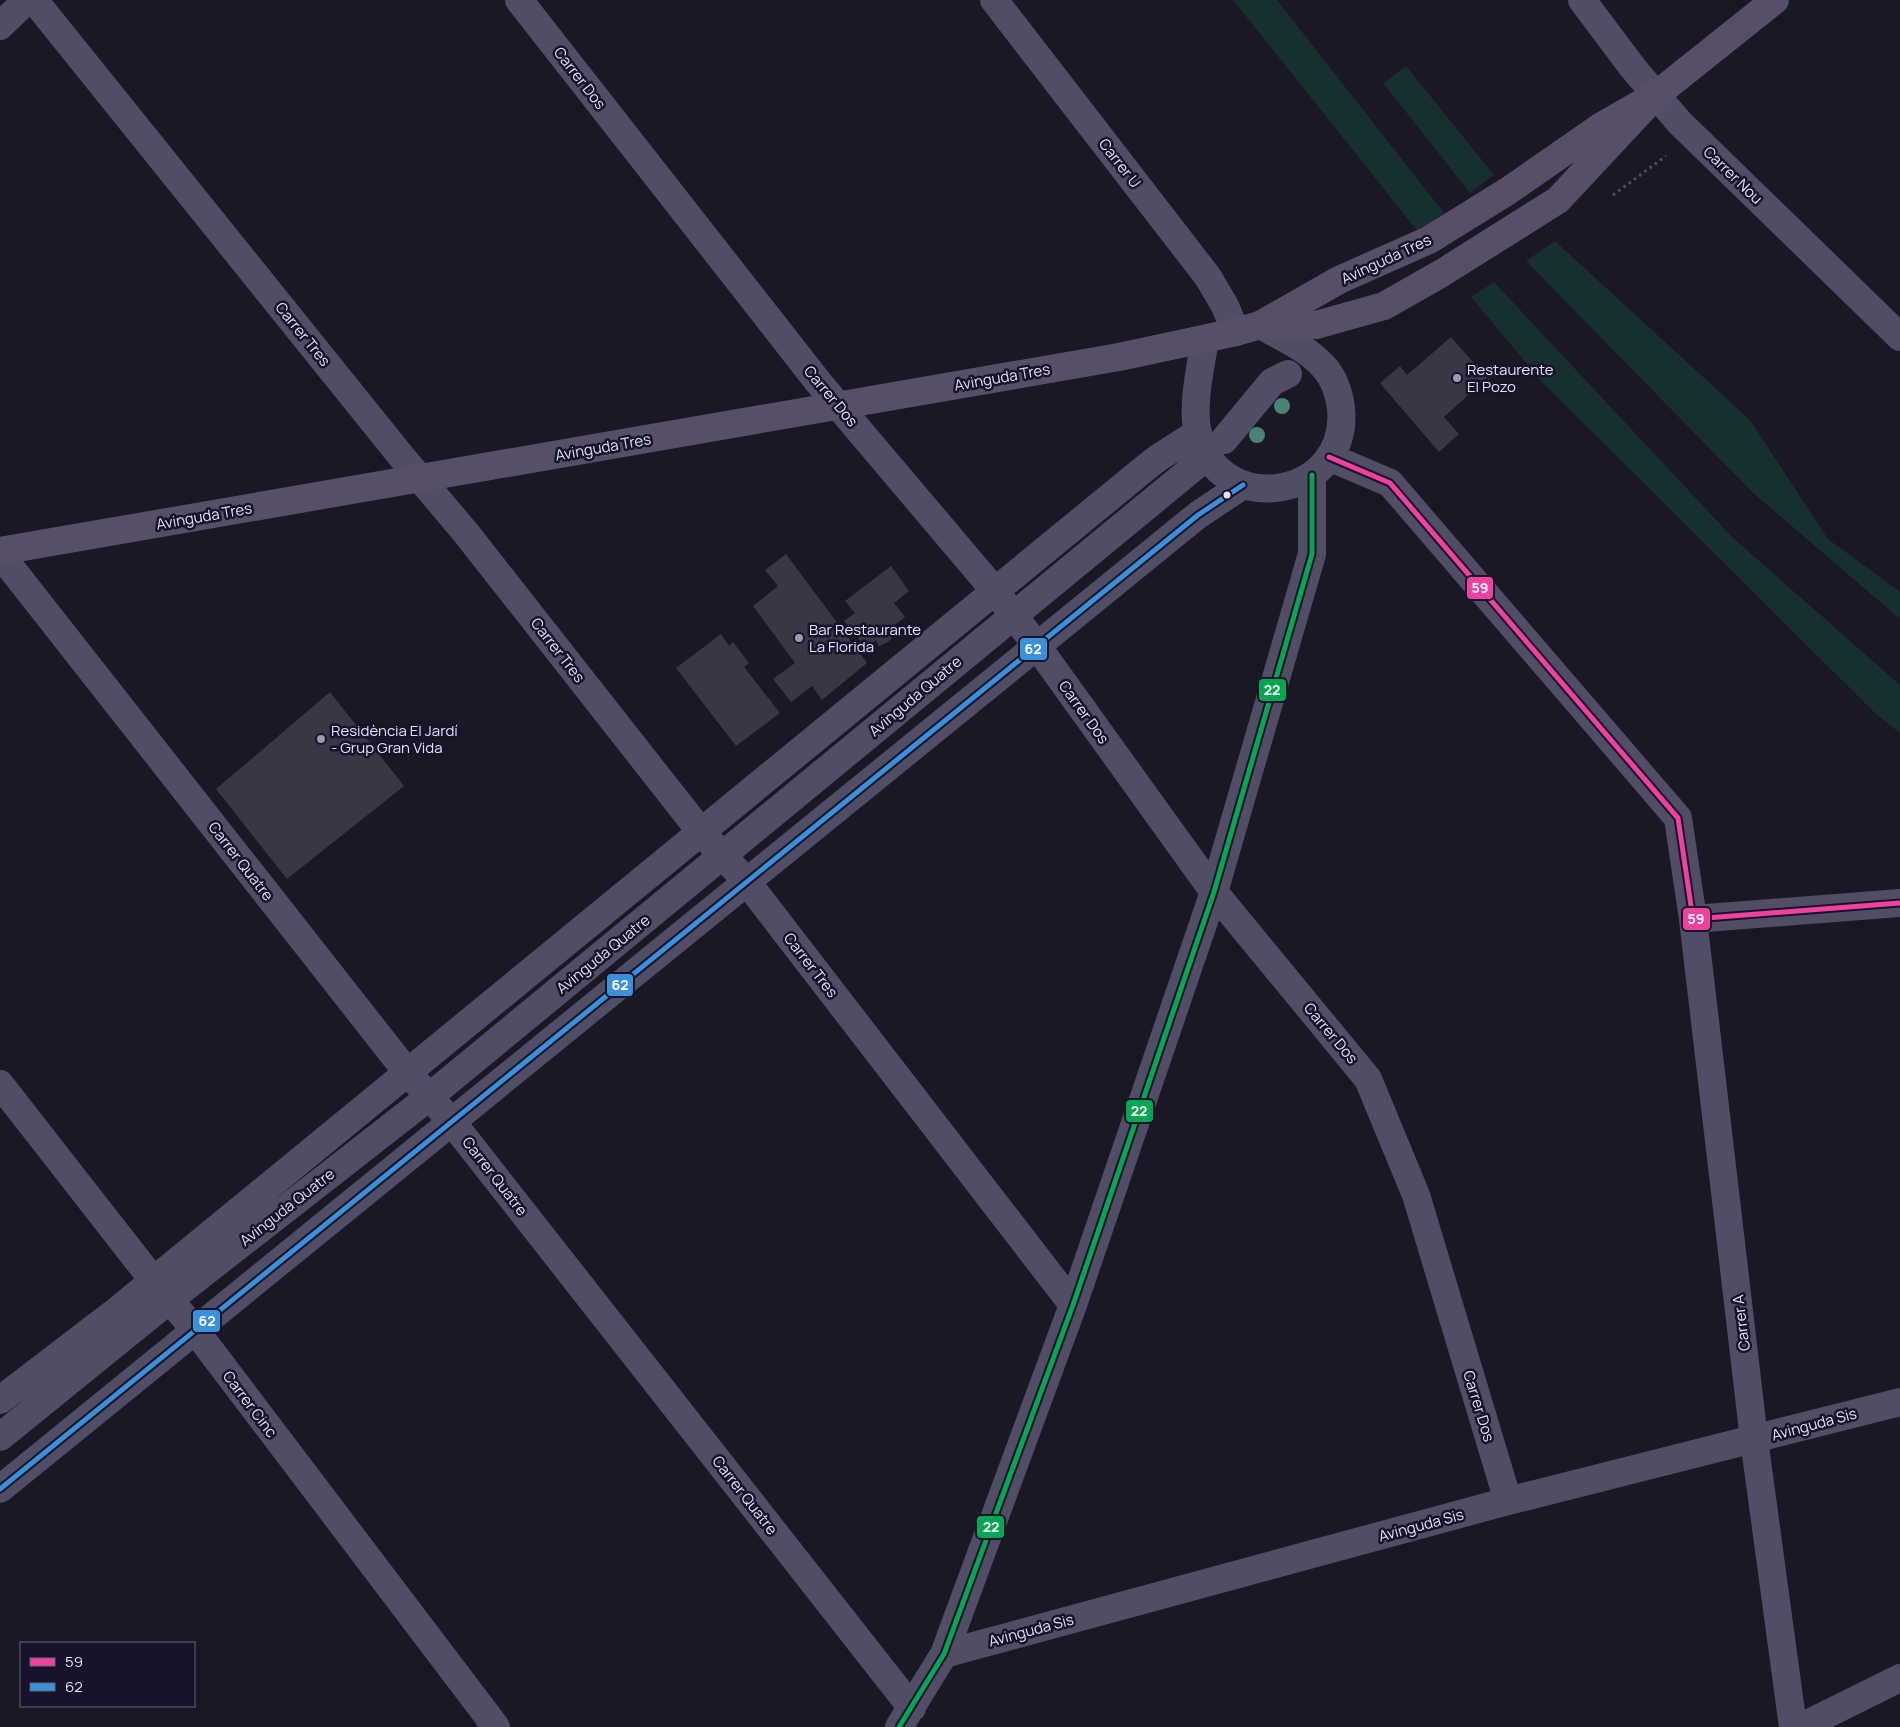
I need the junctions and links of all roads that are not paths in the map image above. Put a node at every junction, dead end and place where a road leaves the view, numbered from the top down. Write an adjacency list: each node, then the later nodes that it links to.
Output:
1 (27, 0): 7 (street)
2 (34, 0): 18 (street, Carrer Tres)
3 (519, 0): 13 (street, Carrer Dos)
4 (994, 0): 9 (street, Carrer U)
5 (1582, 0): 8 (street, Carrer Nou)
6 (1775, 0): 8 (main road, Avinguda Tres)
7 (0, 26)
8 (1656, 95): 9 (main road, Avinguda Tres); 9 (main road, Avinguda Tres); 10 (street, Carrer Nou)
9 (1248, 329): 11 (main road); 17 (street)
10 (1900, 337)
11 (1205, 339): 13 (main road, Avinguda Tres); 14 (street)
12 (1288, 374): 15 (street)
13 (838, 405): 18 (main road, Avinguda Tres); 21 (street, Carrer Dos)
14 (1197, 433): 19 (street); 21 (street, Avinguda Quatre)
15 (1224, 440)
16 (1199, 463): 22 (street, Avinguda Quatre)
17 (1321, 466): 19 (street); 27 (street); 29 (street)
18 (421, 479): 20 (main road, Avinguda Tres); 24 (street, Carrer Tres)
19 (1244, 485): 23 (street)
20 (0, 552): 30 (street, Carrer Quatre)
21 (994, 591): 22 (street, Carrer Dos); 24 (street, Avinguda Quatre)
22 (1013, 615): 23 (street, Carrer Dos); 25 (street, Avinguda Quatre)
23 (1037, 646): 26 (street); 27 (street, Carrer Dos)
24 (701, 832): 25 (street, Carrer Tres); 30 (street, Avinguda Quatre)
25 (723, 856): 26 (street, Carrer Tres); 32 (street, Avinguda Quatre)
26 (747, 882): 33 (street); 35 (street, Carrer Tres)
27 (1214, 892): 35 (street); 42 (street, Carrer Dos)
28 (1900, 903): 29 (street)
29 (1694, 919): 40 (street, Carrer A)
30 (407, 1072): 32 (street, Carrer Quatre); 34 (street, Avinguda Quatre)
31 (0, 1084): 34 (street, Carrer Cinc)
32 (429, 1096): 33 (street, Carrer Quatre); 34 (street, Avinguda Quatre)
33 (452, 1122): 36 (street); 45 (street, Carrer Quatre)
34 (161, 1290): 36 (street, Carrer Cinc); 37 (street, Avinguda Quatre); 39 (street, Avinguda Quatre)
35 (1073, 1305): 43 (street)
36 (195, 1330): 41 (street); 46 (street, Carrer Cinc)
37 (0, 1400)
38 (1900, 1402): 40 (street, Avinguda Sis)
39 (0, 1437)
40 (1754, 1439): 42 (street, Avinguda Sis); 47 (street, Carrer A)
41 (0, 1489)
42 (1508, 1501): 43 (street, Avinguda Sis)
43 (944, 1654): 45 (street)
44 (1900, 1678): 48 (street)
45 (906, 1717)
46 (496, 1727)
47 (1793, 1727)
48 (1801, 1727)

